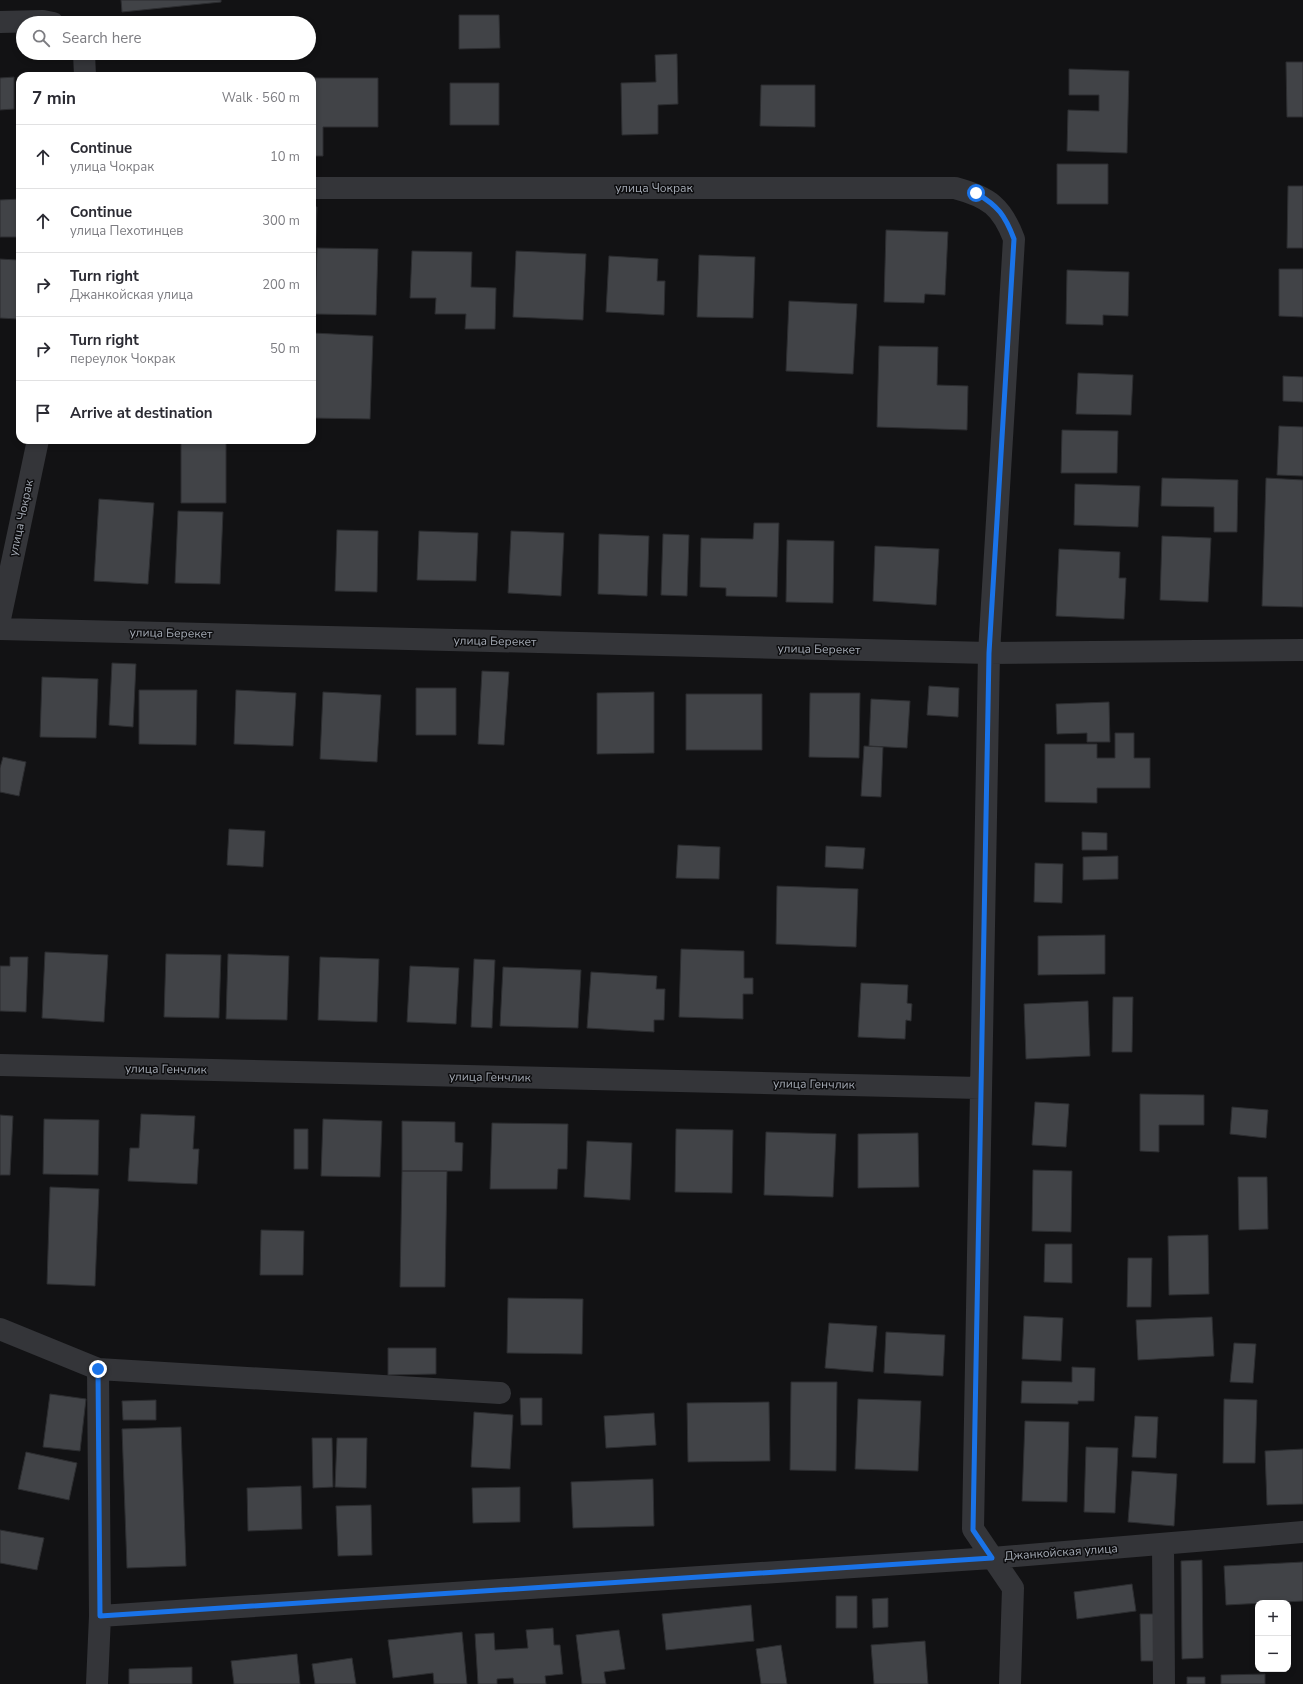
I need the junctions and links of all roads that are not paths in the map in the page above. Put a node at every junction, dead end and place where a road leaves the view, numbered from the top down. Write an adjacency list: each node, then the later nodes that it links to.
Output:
1 (0, 22): 2 (street)
2 (16, 22)
3 (84, 60): 4 (street)
4 (85, 72)
5 (316, 188): 10 (street, улица Чокрак)
6 (37, 444): 7 (street, улица Чокрак)
7 (0, 619)
8 (0, 629): 10 (street, улица Берекет)
9 (1303, 650): 10 (street, улица Берекет)
10 (989, 653): 12 (street, улица Чокрак)
11 (0, 1065): 12 (street, улица Генчлик)
12 (980, 1088): 18 (street, улица Чокрак)
13 (0, 1329): 14 (street)
14 (98, 1369): 15 (street); 19 (street)
15 (500, 1393)
16 (1303, 1532): 17 (street, Джанкойская улица)
17 (1163, 1545): 18 (street, Джанкойская улица); 22 (street)
18 (992, 1558): 19 (street, Джанкойская улица); 21 (street, улица Чокрак)
19 (100, 1616): 20 (street)
20 (97, 1684)
21 (1010, 1684)
22 (1164, 1684)

